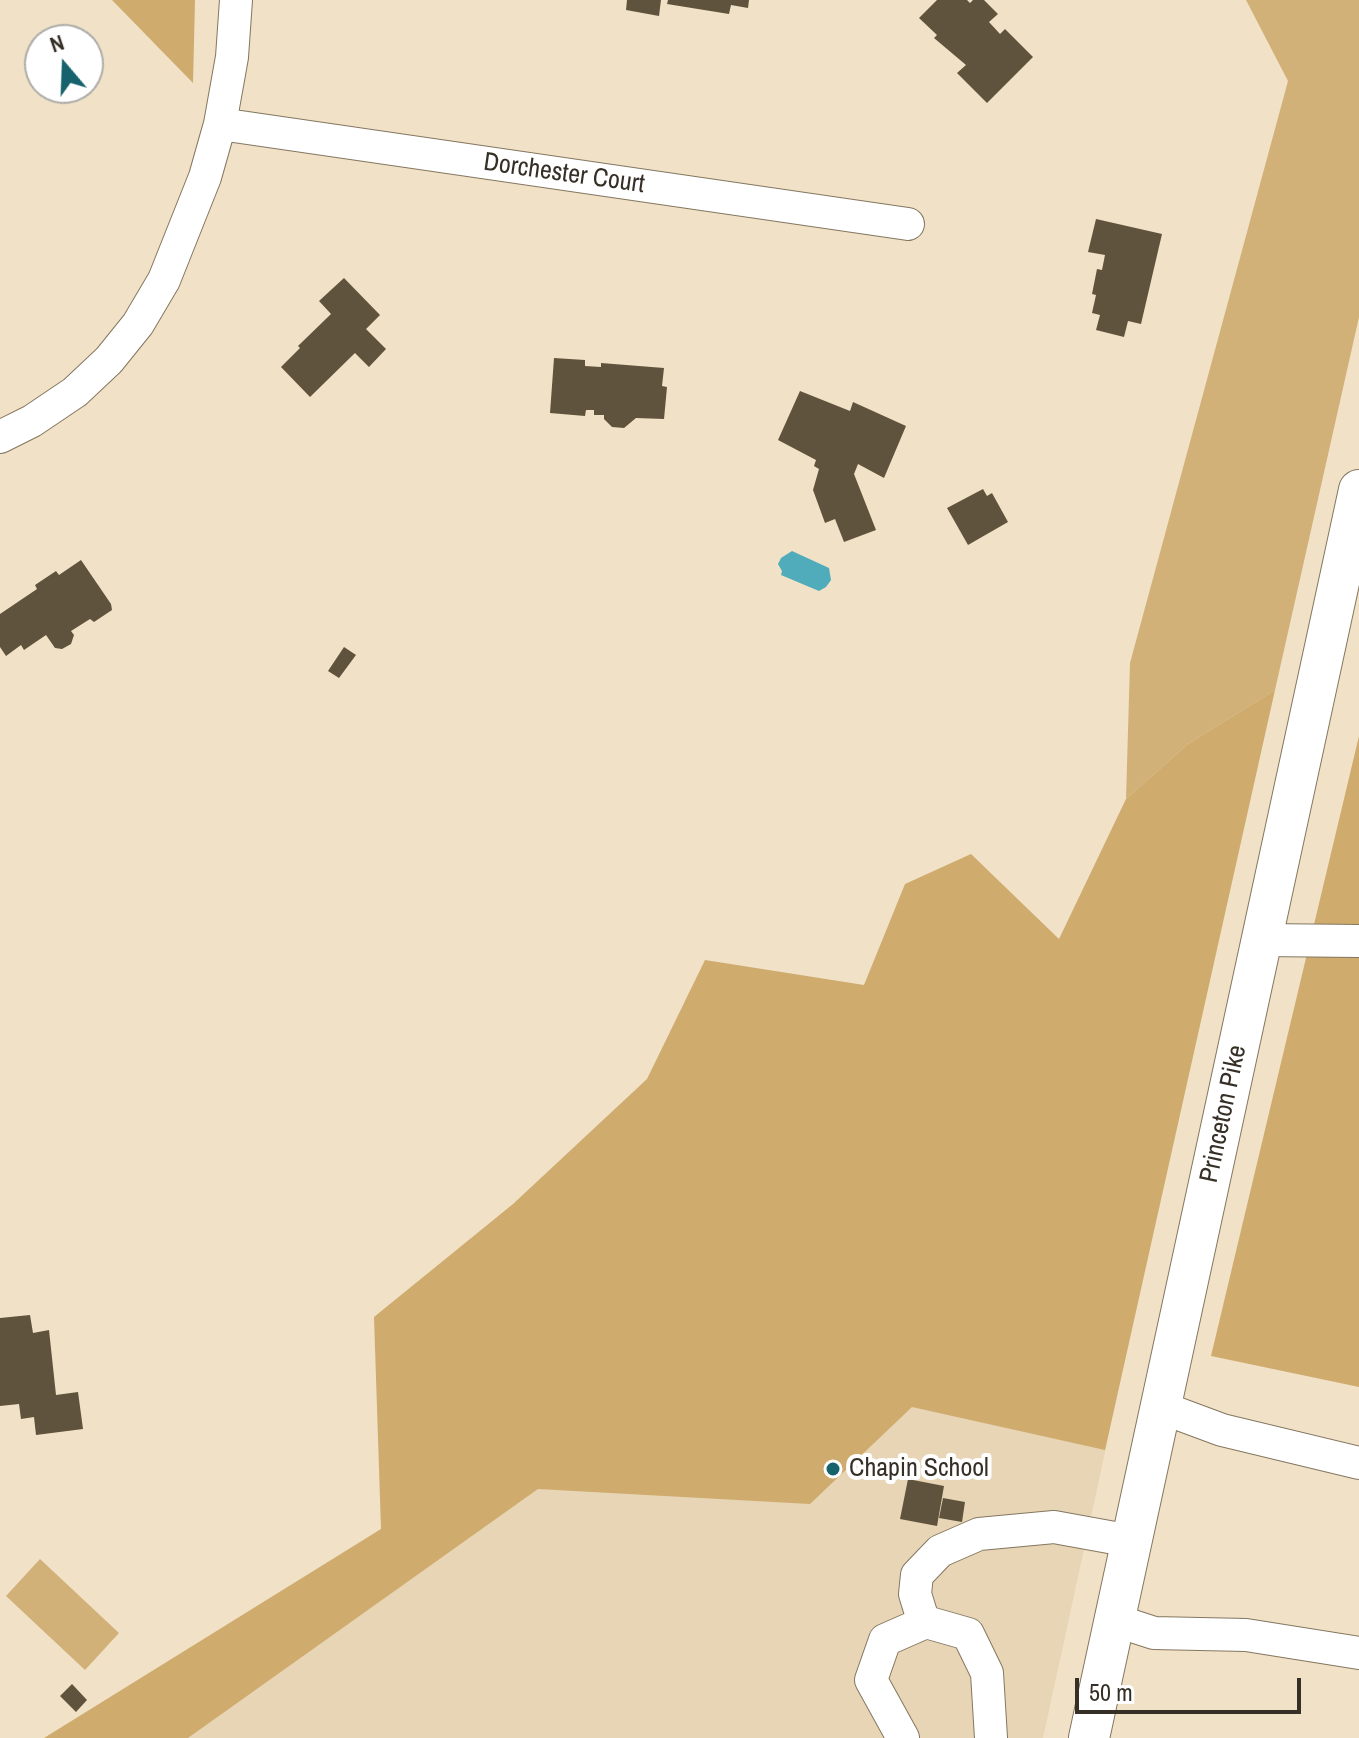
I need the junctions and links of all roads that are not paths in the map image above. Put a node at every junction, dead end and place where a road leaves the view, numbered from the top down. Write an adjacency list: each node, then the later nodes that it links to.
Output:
1 (236, 0): 2 (street)
2 (220, 124): 3 (street, Dorchester Court); 4 (street)
3 (908, 224)
4 (0, 437)
5 (1359, 490): 6 (main road, Princeton Pike)
6 (1261, 940): 7 (street); 8 (main road, Princeton Pike)
7 (1359, 941)
8 (1160, 1407): 9 (street); 10 (main road, Princeton Pike)
9 (1359, 1463)
10 (1131, 1541): 11 (main road, Princeton Pike); 12 (street)
11 (1114, 1620): 13 (street); 16 (main road, Princeton Pike)
12 (924, 1623): 14 (street); 15 (street)
13 (1359, 1653)
14 (903, 1738)
15 (991, 1738)
16 (1089, 1738)

